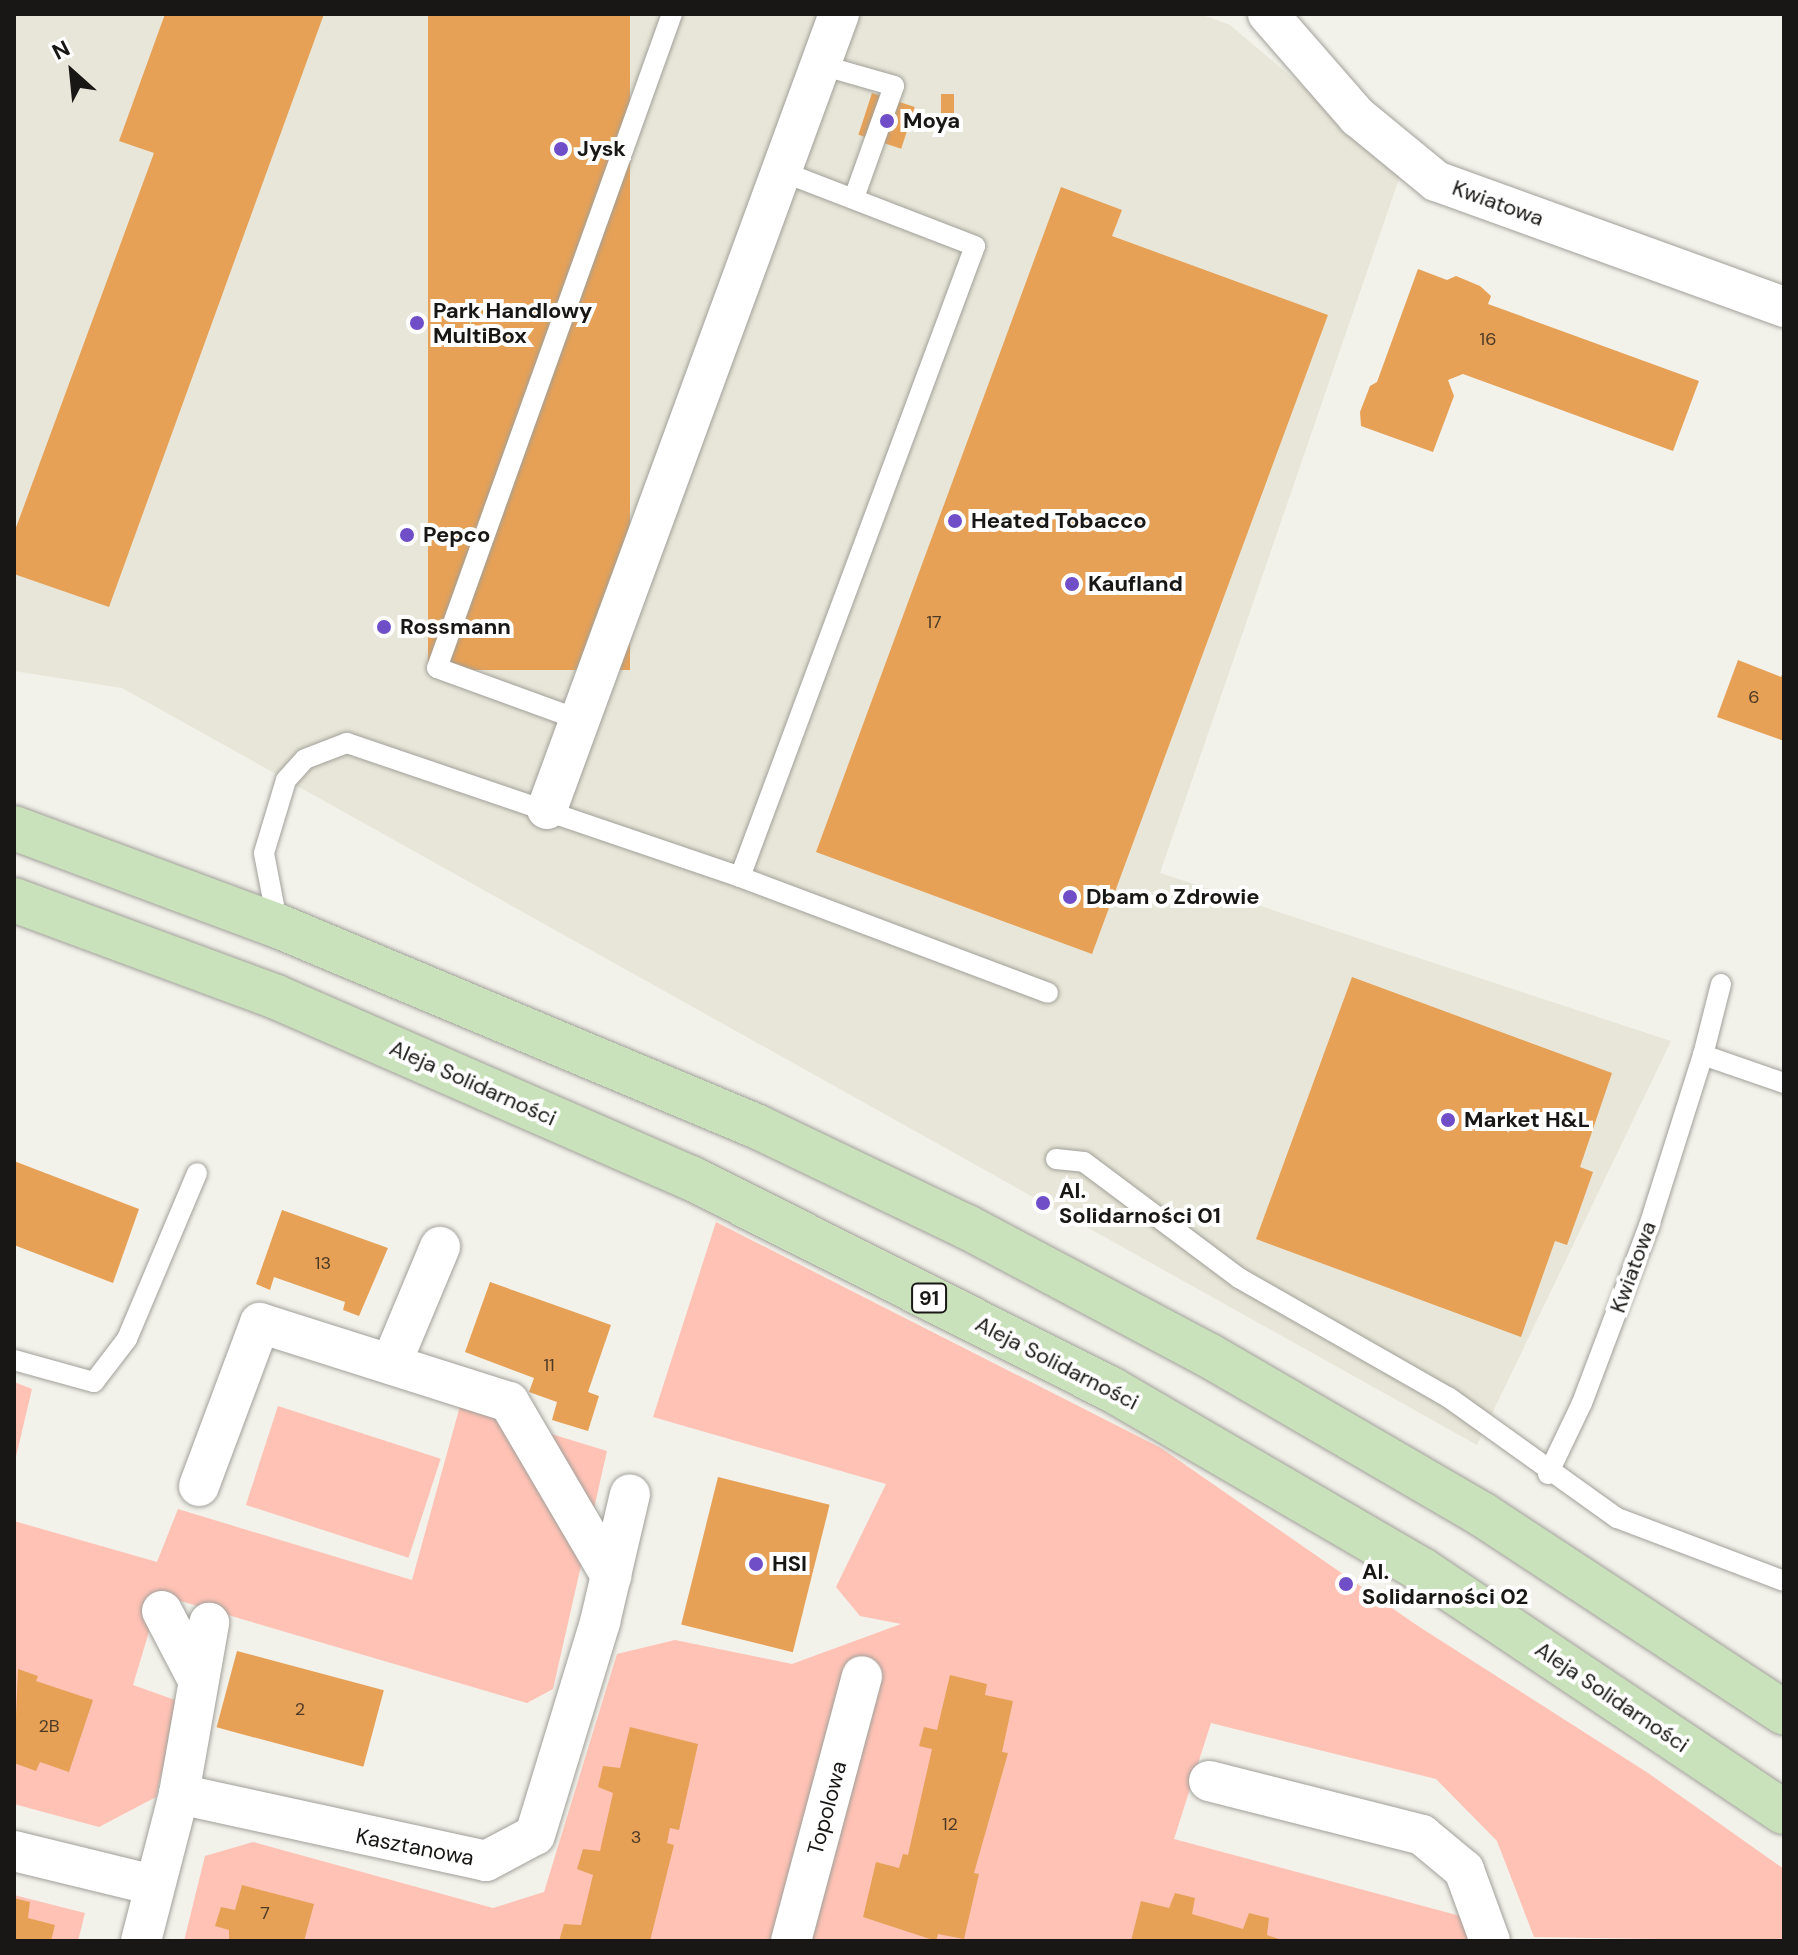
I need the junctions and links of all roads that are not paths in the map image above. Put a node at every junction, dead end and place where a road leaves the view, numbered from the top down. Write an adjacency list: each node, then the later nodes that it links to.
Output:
1 (672, 14): 8 (lane)
2 (839, 14): 4 (street)
3 (1268, 14): 7 (street, Kwiatowa)
4 (821, 65): 5 (street); 6 (lane)
5 (781, 171): 6 (lane); 8 (street)
6 (854, 198): 11 (lane)
7 (1784, 307)
8 (580, 720): 9 (street)
9 (547, 809): 11 (lane); 13 (lane)
10 (14, 828): 13 (main road)
11 (740, 877): 15 (lane)
12 (14, 900): 35 (main road, Aleja Solidarności / 91)
13 (278, 926): 32 (main road)
14 (1721, 984): 16 (lane, Kwiatowa)
15 (1048, 993)
16 (1703, 1055): 17 (lane); 23 (lane, Kwiatowa)
17 (1784, 1083)
18 (1056, 1159): 23 (lane)
19 (197, 1173): 21 (lane)
20 (440, 1247): 22 (street)
21 (14, 1360)
22 (391, 1364): 24 (street); 26 (street)
23 (1548, 1474): 27 (lane)
24 (199, 1486)
25 (630, 1494): 26 (street, Kasztanowa)
26 (611, 1576): 34 (street, Kasztanowa)
27 (1784, 1581)
28 (162, 1611): 31 (street)
29 (209, 1623): 31 (street)
30 (862, 1676): 39 (street, Topolowa)
31 (198, 1680): 34 (street)
32 (1784, 1713)
33 (1209, 1781): 40 (street)
34 (179, 1794): 37 (street)
35 (1784, 1812)
36 (14, 1851): 37 (street)
37 (154, 1885): 38 (street)
38 (141, 1941)
39 (791, 1941)
40 (1490, 1941)

